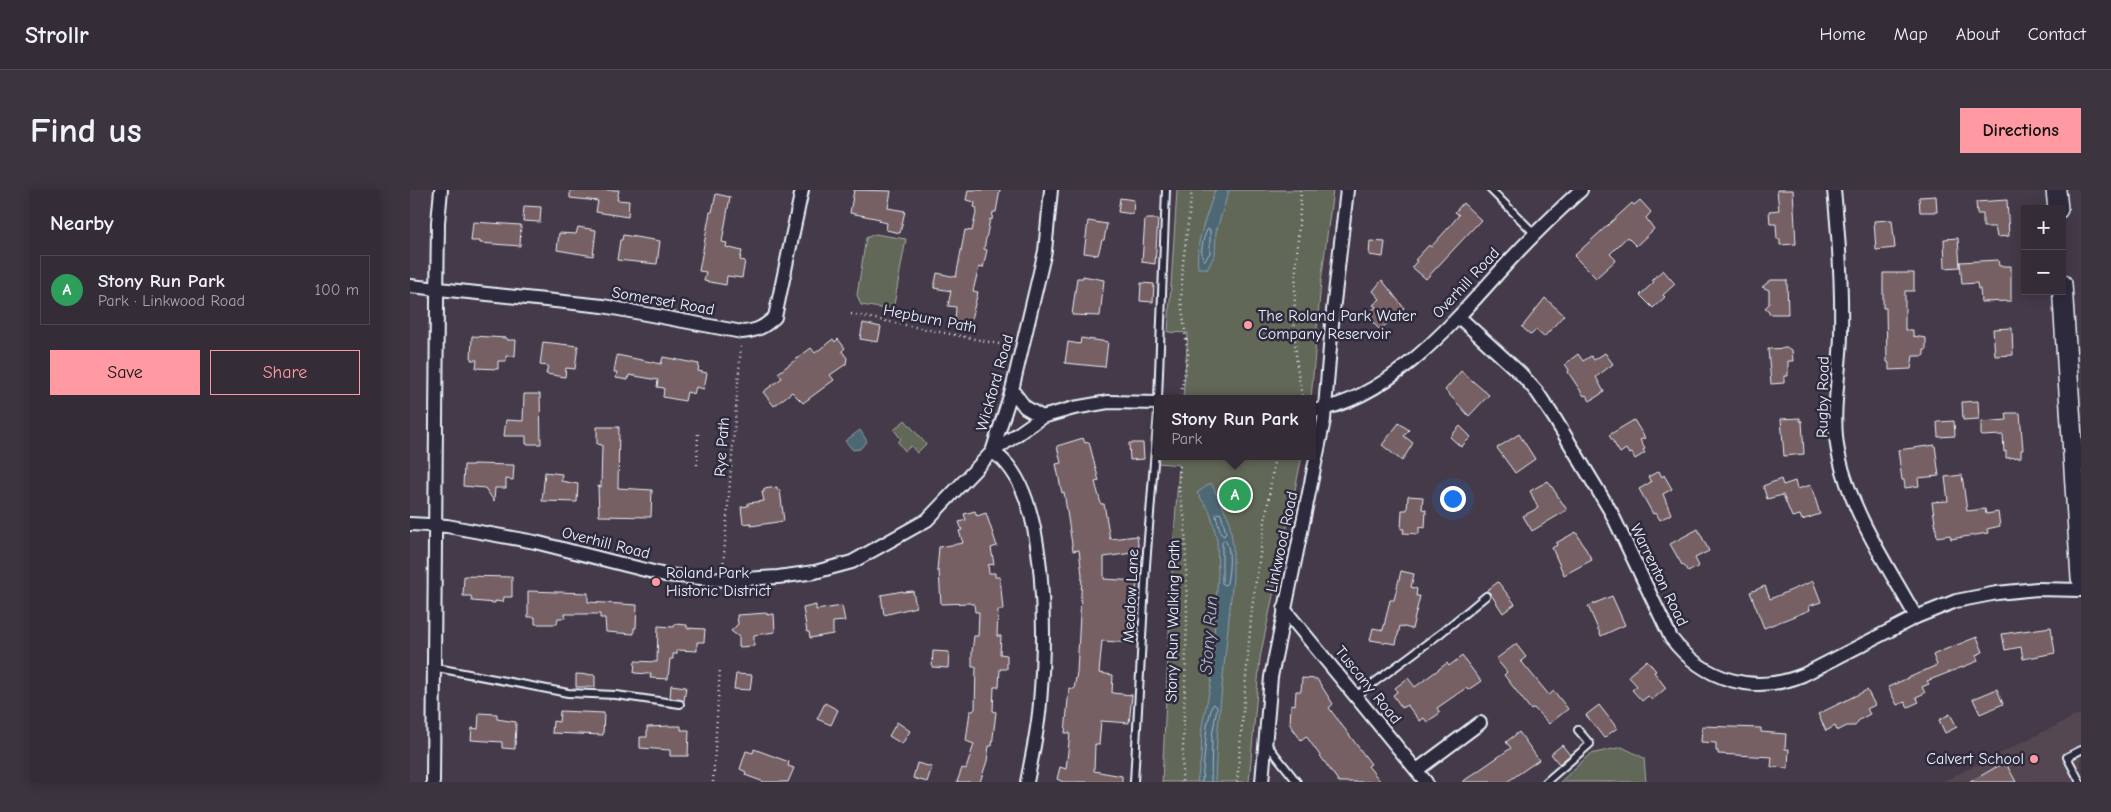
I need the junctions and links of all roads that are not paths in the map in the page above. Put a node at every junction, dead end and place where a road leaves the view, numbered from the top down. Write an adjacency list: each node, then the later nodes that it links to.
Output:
1 (441, 190): 13 (street)
2 (802, 190): 13 (street, Somerset Road)
3 (1051, 190): 16 (street, Wickford Road)
4 (1166, 190): 17 (lane)
5 (1348, 190): 19 (street, Linkwood Road)
6 (1490, 190): 11 (lane)
7 (1581, 190): 11 (street, Overhill Road)
8 (1834, 190): 31 (street, Rugby Road)
9 (2056, 190): 10 (main road)
10 (2058, 205)
11 (1535, 234): 15 (street, Overhill Road)
12 (410, 286): 13 (street, Somerset Road)
13 (437, 288): 26 (street)
14 (2063, 295): 27 (main road)
15 (1458, 317): 19 (street, Overhill Road); 31 (street, Warrenton Road)
16 (1012, 390): 20 (street); 22 (street, Wickford Road)
17 (1158, 395)
18 (1154, 403): 20 (street, Overhill Road)
19 (1319, 409): 21 (street, Linkwood Road)
20 (1042, 417): 22 (street, Overhill Road)
21 (1316, 426)
22 (992, 452): 26 (street, Overhill Road); 41 (street, Wickford Road)
23 (1154, 460): 42 (lane, Meadow Lane)
24 (1310, 460): 30 (street, Linkwood Road)
25 (410, 524): 26 (street, Overhill Road)
26 (435, 525): 32 (street)
27 (2081, 578)
28 (2081, 590): 31 (street, Warrenton Road)
29 (1486, 596): 33 (lane)
30 (1284, 609): 33 (street, Tuscany Road); 37 (street, Linkwood Road)
31 (1916, 617)
32 (432, 667): 34 (lane); 40 (street)
33 (1356, 696): 39 (street, Tuscany Road)
34 (680, 704)
35 (1480, 723): 39 (street)
36 (1578, 730): 46 (lane)
37 (1265, 741): 43 (street, Linkwood Road); 44 (lane)
38 (2081, 750): 47 (lane)
39 (1417, 770): 45 (street, Tuscany Road)
40 (433, 782)
41 (1027, 782)
42 (1134, 782)
43 (1262, 782)
44 (1297, 782)
45 (1426, 782)
46 (1546, 782)
47 (2080, 782)

